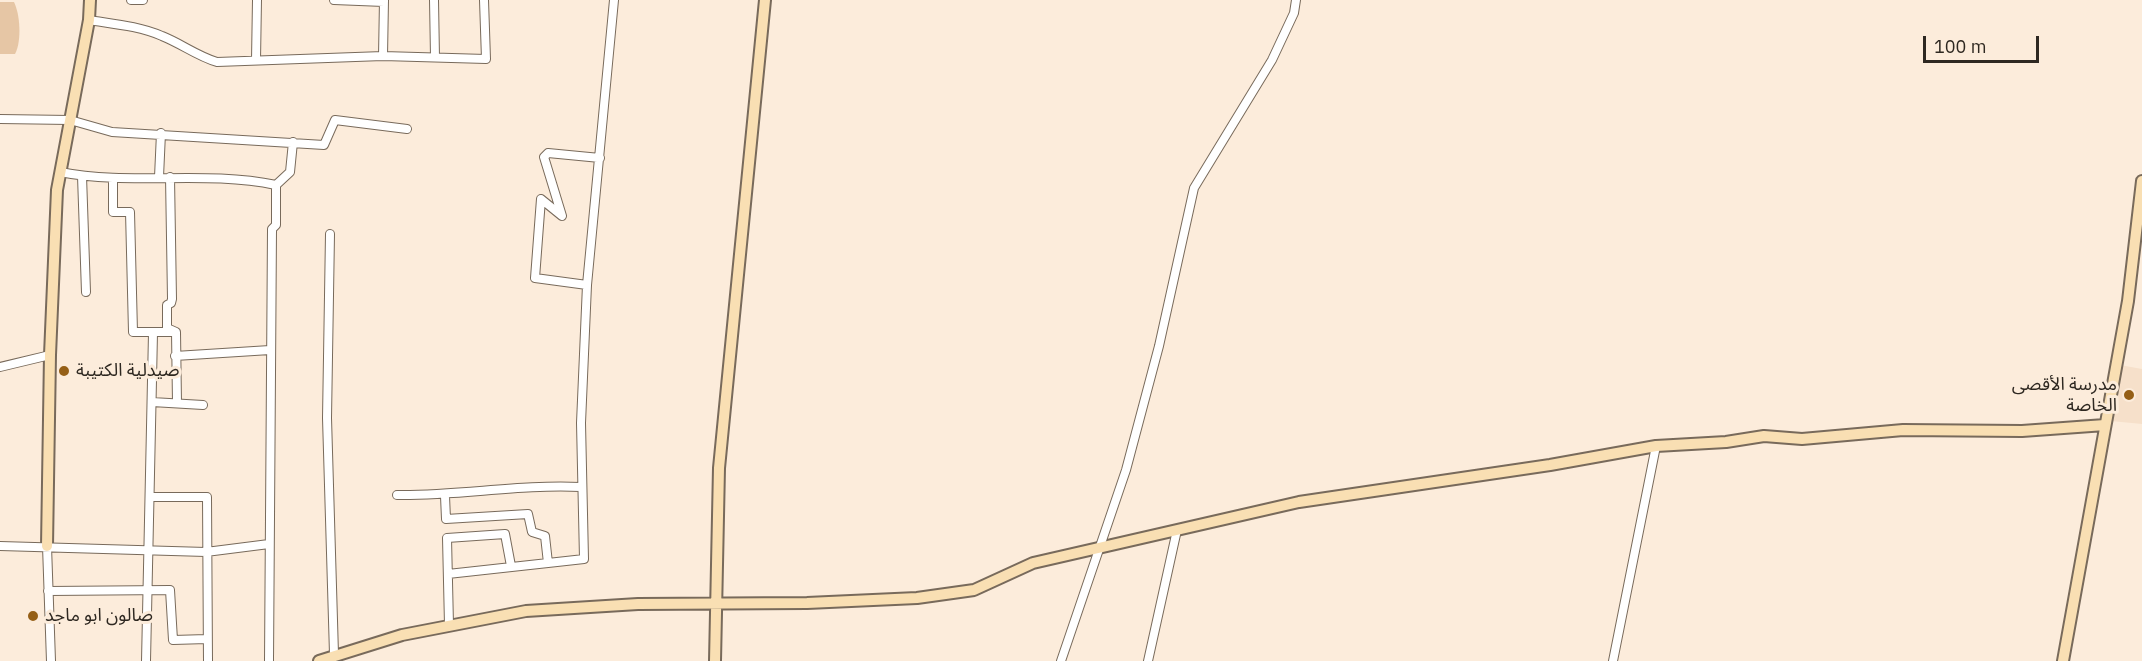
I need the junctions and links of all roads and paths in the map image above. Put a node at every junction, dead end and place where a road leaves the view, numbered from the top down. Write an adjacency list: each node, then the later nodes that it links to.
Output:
1 (90, 0): 12 (street)
2 (131, 0): 3 (street)
3 (143, 0)
4 (257, 0): 15 (street)
5 (334, 0): 11 (street)
6 (434, 0): 14 (street)
7 (484, 0): 14 (street)
8 (614, 0): 21 (street)
9 (765, 0): 59 (street)
10 (1296, 0): 51 (street)
11 (384, 1): 13 (street)
12 (89, 21): 15 (street); 17 (street)
13 (383, 56): 14 (street); 15 (street)
14 (435, 57)
15 (256, 60)
16 (0, 119): 17 (street)
17 (70, 120): 19 (street); 22 (street)
18 (407, 129): 20 (street)
19 (161, 133): 20 (street); 24 (street)
20 (293, 142): 28 (street)
21 (600, 158): 30 (street); 30 (street)
22 (60, 172): 23 (street); 35 (street)
23 (82, 176): 26 (street); 31 (street)
24 (159, 177): 25 (street); 26 (street)
25 (170, 177): 28 (street); 32 (street)
26 (112, 179): 33 (street)
27 (2142, 181): 41 (street)
28 (276, 185): 34 (street)
29 (330, 234): 62 (street)
30 (587, 285): 43 (street)
31 (86, 292)
32 (176, 332): 33 (street); 36 (street)
33 (153, 333): 38 (street)
34 (270, 350): 36 (street); 48 (street)
35 (50, 355): 37 (street); 50 (street)
36 (175, 356): 39 (street)
37 (0, 367)
38 (152, 402): 39 (street); 45 (street)
39 (177, 403): 40 (street)
40 (203, 405)
41 (2105, 425): 42 (street); 72 (street)
42 (1656, 446): 47 (street); 71 (street)
43 (581, 487): 46 (street); 54 (street)
44 (397, 495): 46 (street)
45 (150, 496): 52 (street); 53 (street)
46 (445, 496): 54 (street)
47 (1177, 530): 51 (street); 70 (street)
48 (270, 544): 53 (street); 66 (street)
49 (0, 546): 50 (street)
50 (47, 546): 52 (street); 57 (street)
51 (1100, 546): 59 (street); 69 (street)
52 (146, 551): 53 (street); 58 (street)
53 (206, 552): 61 (street)
54 (548, 563): 55 (street)
55 (511, 566): 56 (street); 56 (street)
56 (448, 574): 60 (street)
57 (48, 591): 58 (street); 63 (street)
58 (145, 591): 61 (street); 64 (street)
59 (718, 604): 60 (street); 68 (street)
60 (449, 625): 62 (street)
61 (207, 639): 65 (street)
62 (334, 654): 67 (street)
63 (51, 661)
64 (146, 661)
65 (208, 661)
66 (268, 661)
67 (319, 661)
68 (715, 661)
69 (1061, 661)
70 (1148, 661)
71 (1613, 661)
72 (2063, 661)

